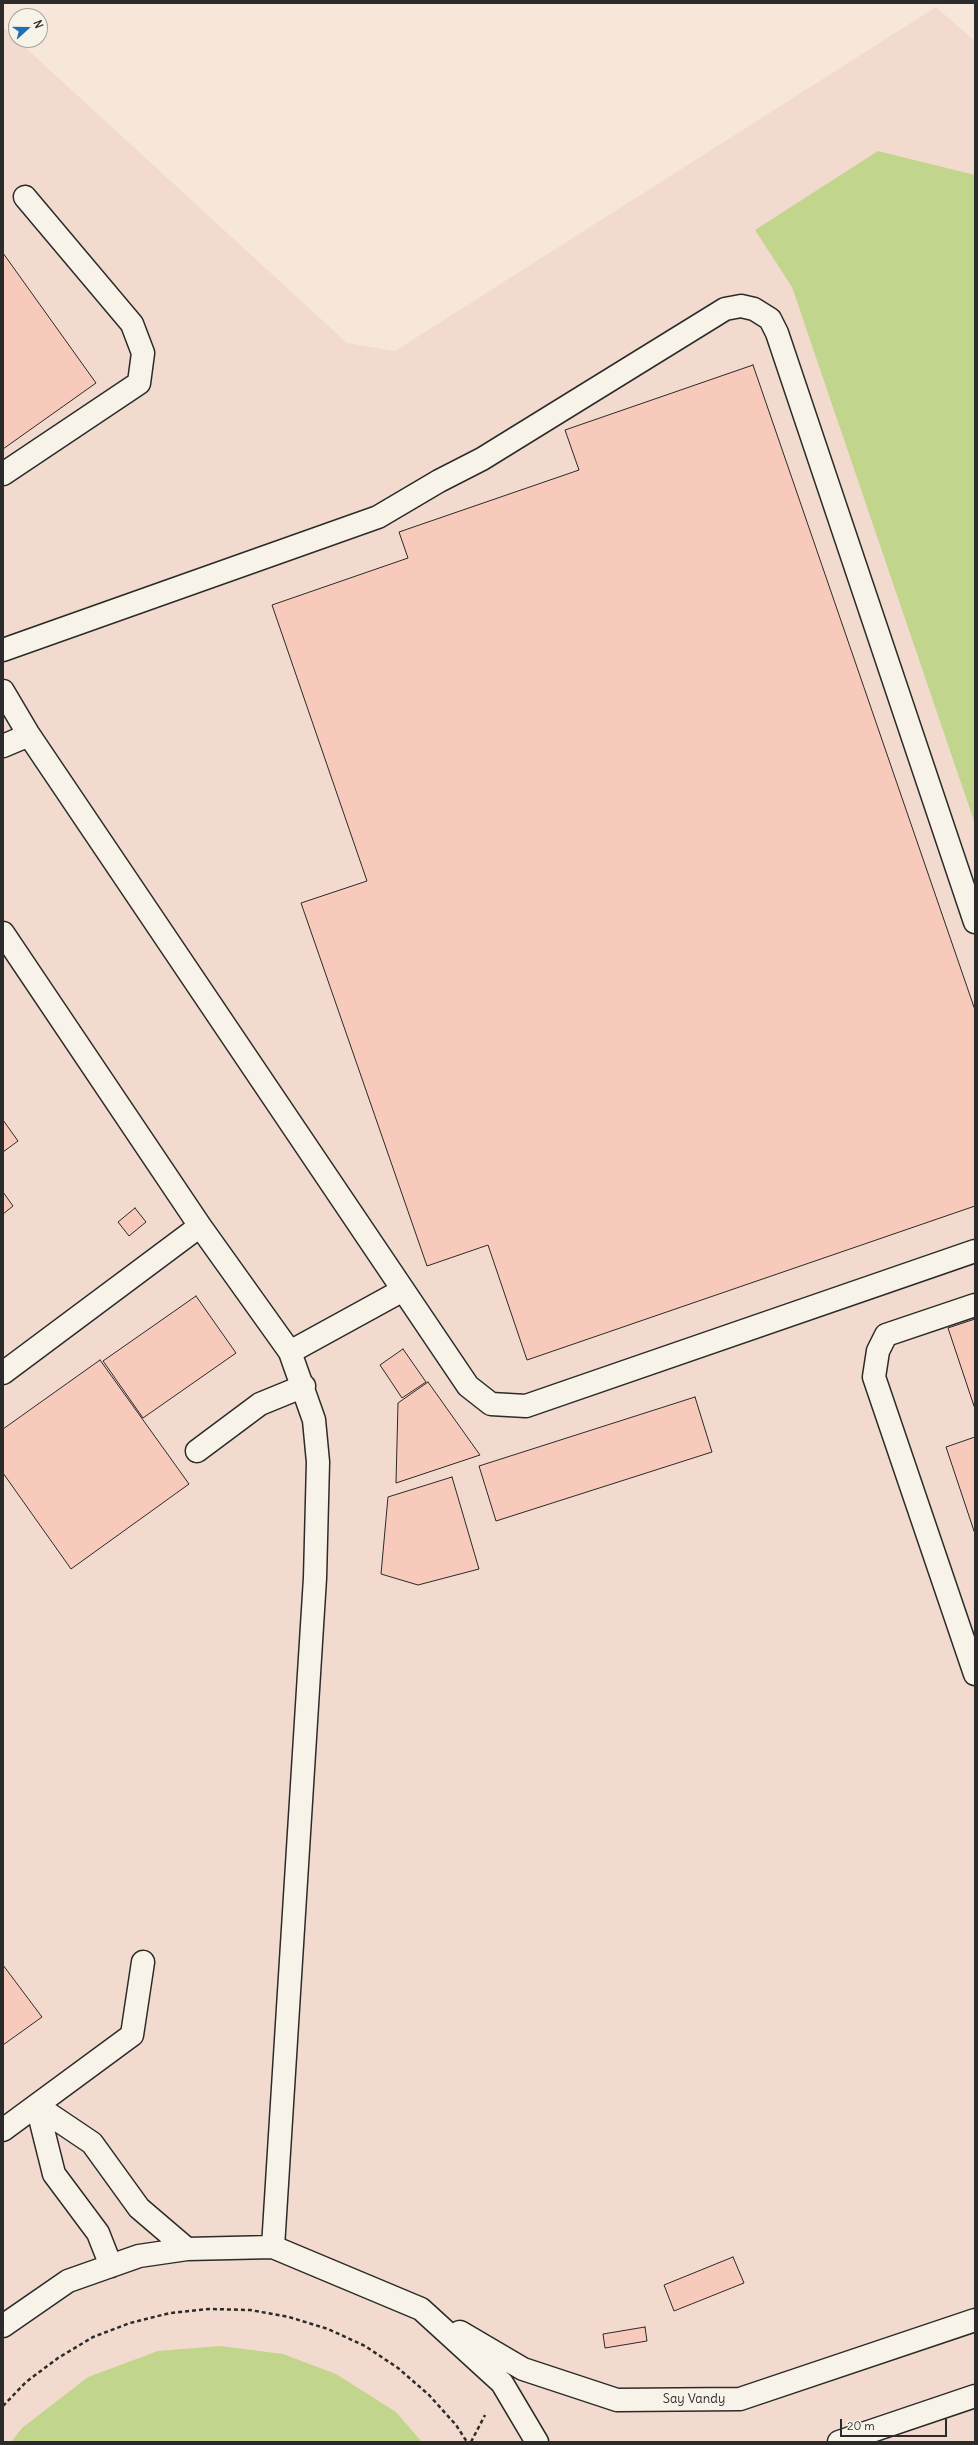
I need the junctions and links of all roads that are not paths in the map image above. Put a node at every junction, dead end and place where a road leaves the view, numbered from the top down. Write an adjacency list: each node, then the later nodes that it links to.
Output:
1 (25, 197): 2 (street)
2 (3, 474)
3 (3, 650): 7 (street)
4 (3, 691): 5 (street)
5 (30, 735): 6 (street); 11 (street)
6 (3, 746)
7 (975, 922)
8 (3, 933): 9 (street)
9 (200, 1226): 13 (street); 14 (street)
10 (975, 1251): 11 (street)
11 (403, 1290): 13 (street)
12 (975, 1305): 17 (street)
13 (290, 1352): 15 (street)
14 (3, 1373)
15 (304, 1386): 16 (street); 21 (street)
16 (197, 1451)
17 (975, 1674)
18 (143, 1962): 19 (street)
19 (37, 2106): 20 (street); 22 (street); 23 (street)
20 (3, 2130)
21 (274, 2247): 22 (street); 24 (street)
22 (187, 2249): 23 (street)
23 (111, 2266): 26 (street)
24 (421, 2309): 25 (street, Say Vandy); 28 (street)
25 (975, 2320)
26 (3, 2326)
27 (975, 2396): 29 (street)
28 (537, 2442)
29 (838, 2442)

